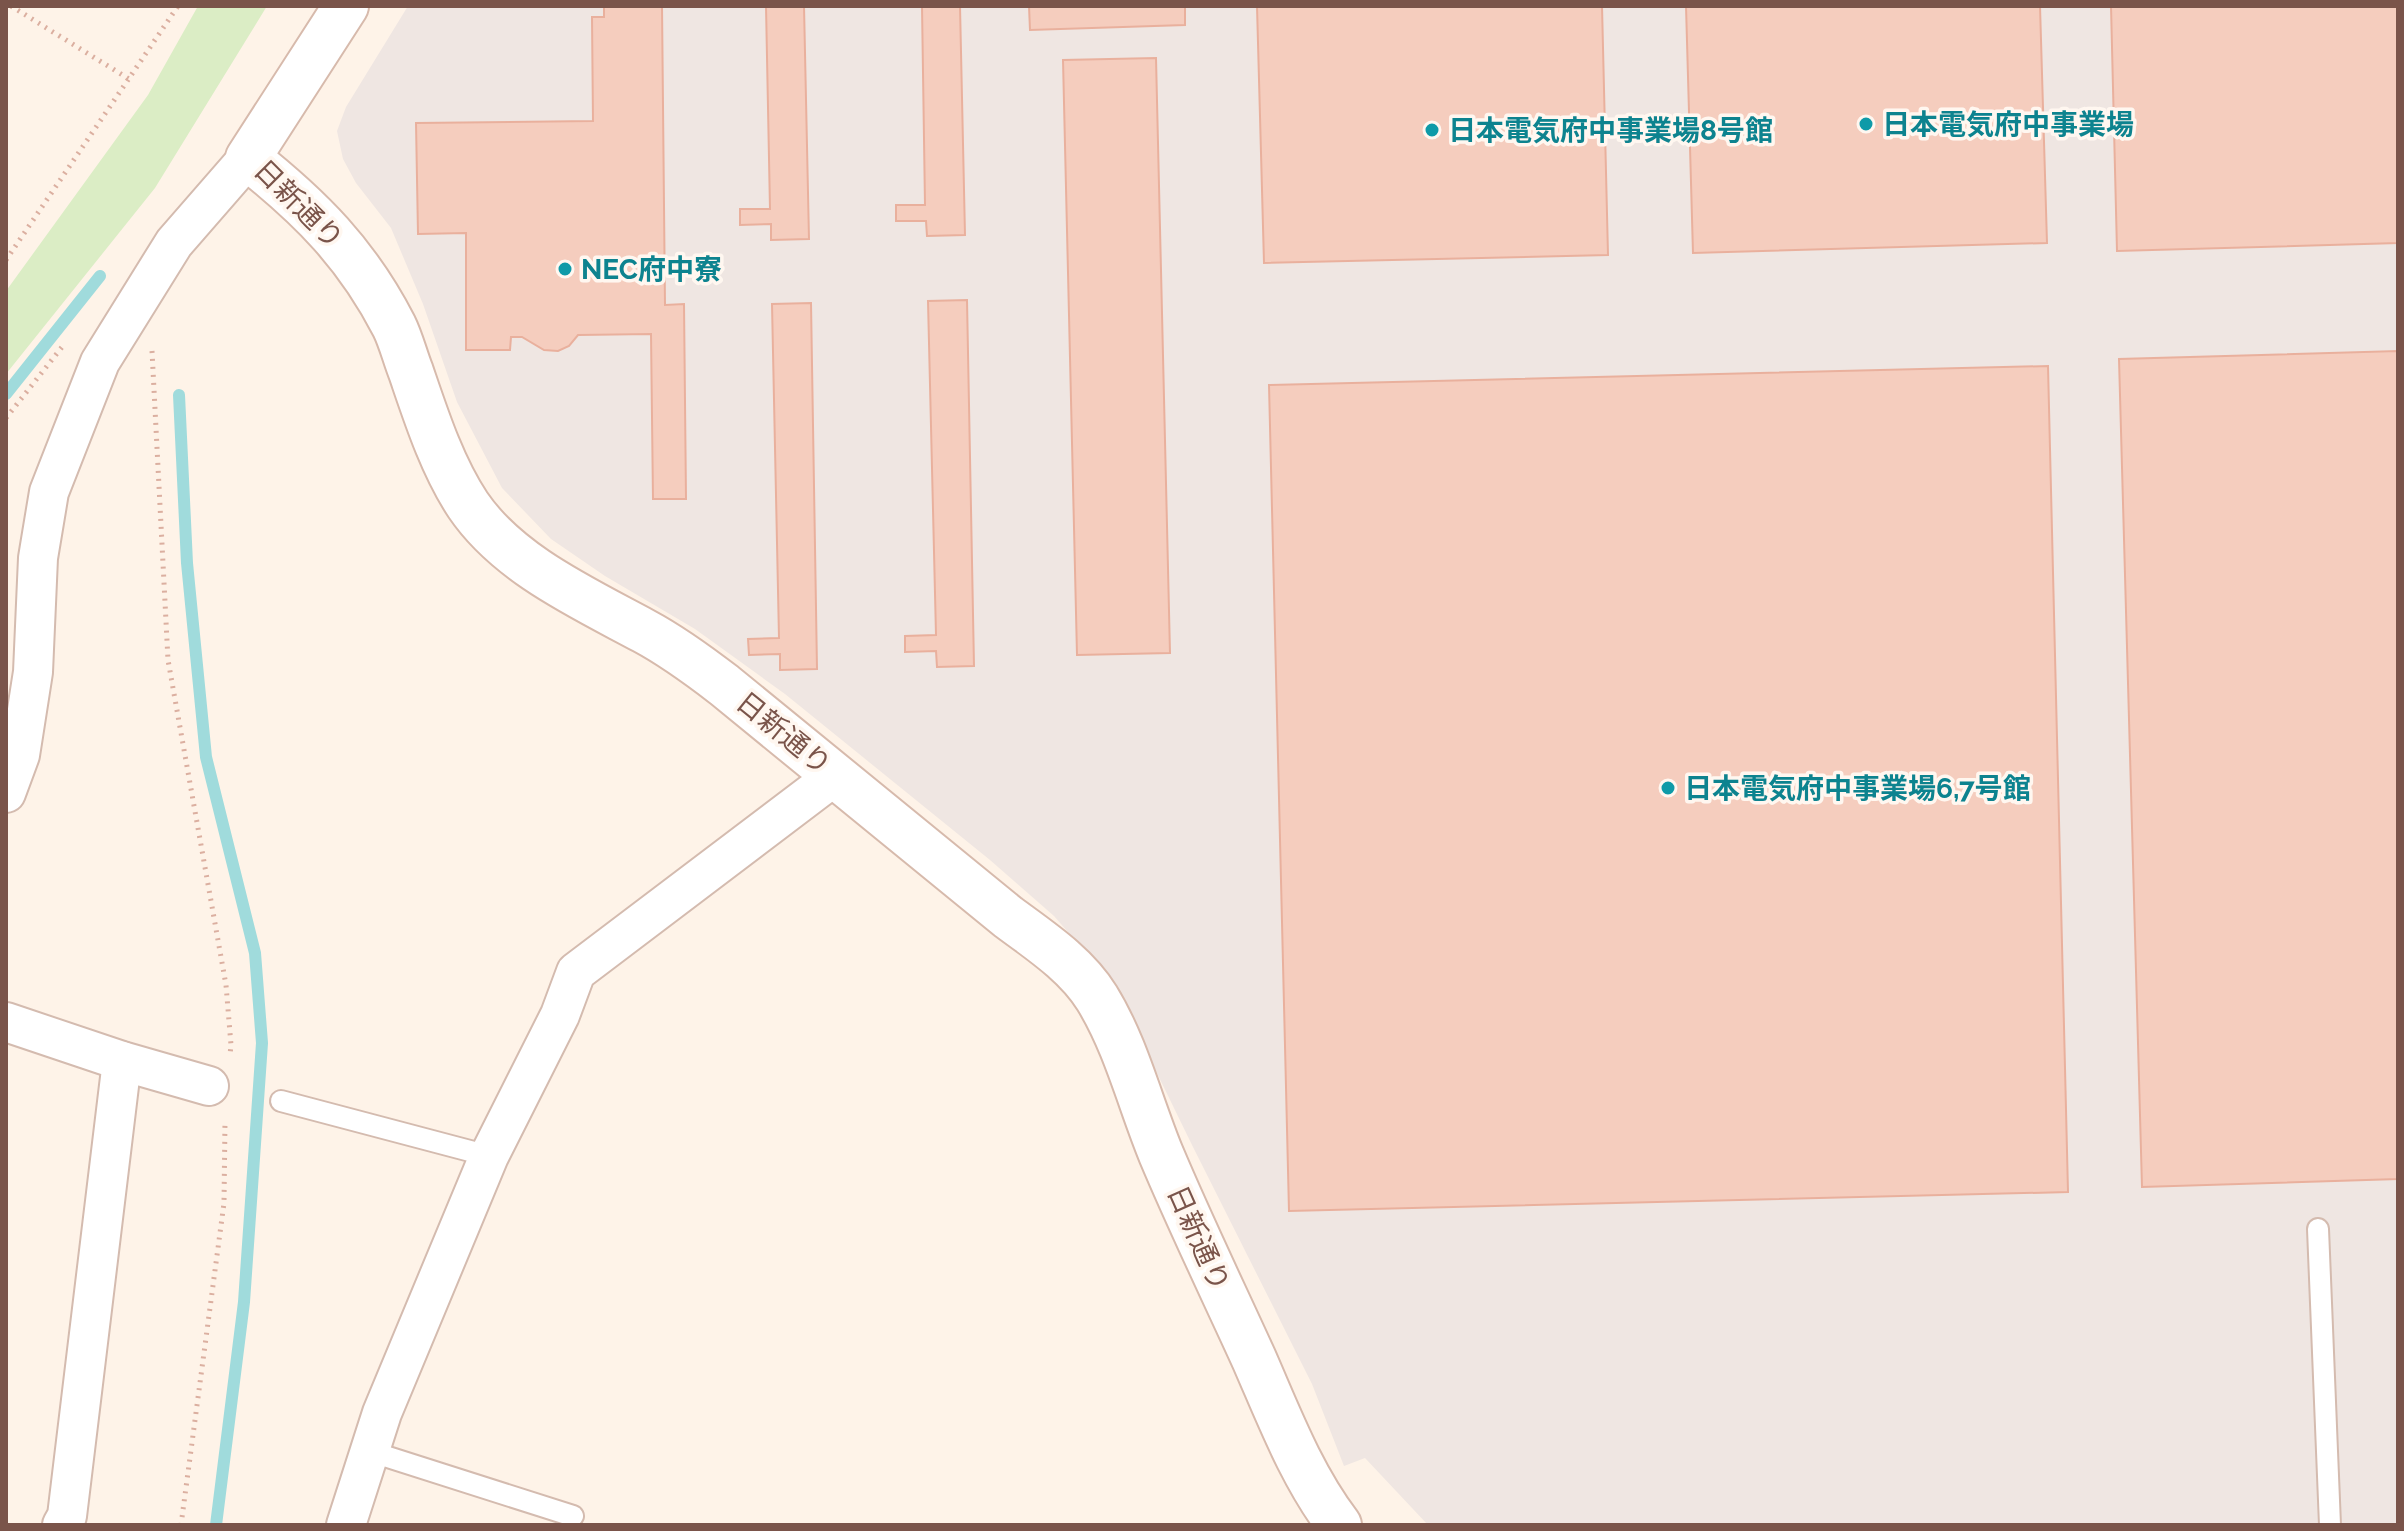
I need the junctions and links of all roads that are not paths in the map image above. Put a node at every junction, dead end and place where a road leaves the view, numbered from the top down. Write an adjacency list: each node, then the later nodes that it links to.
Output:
1 (346, 6): 2 (street, 日新通り)
2 (248, 158): 3 (street, 日新通り); 4 (street)
3 (836, 775): 9 (street); 15 (street, 日新通り)
4 (6, 793)
5 (6, 1022): 6 (street)
6 (122, 1061): 7 (street); 13 (street)
7 (221, 1088)
8 (281, 1101): 9 (lane)
9 (489, 1156): 11 (street)
10 (2318, 1229): 16 (lane)
11 (369, 1451): 12 (lane); 14 (street)
12 (573, 1516)
13 (62, 1525)
14 (346, 1525)
15 (1339, 1525)
16 (2330, 1525)

